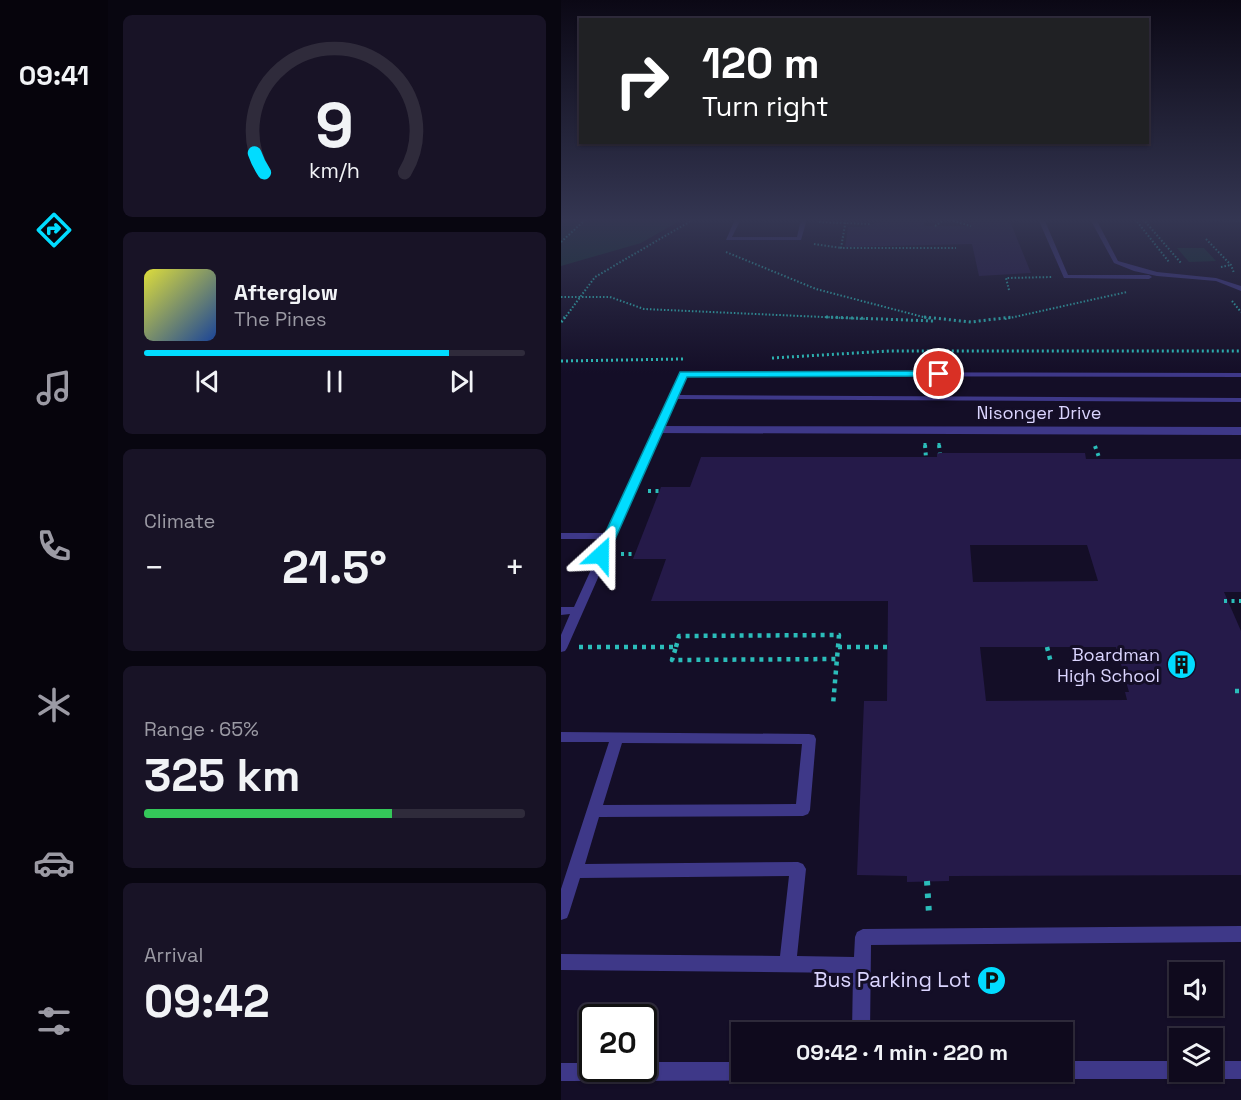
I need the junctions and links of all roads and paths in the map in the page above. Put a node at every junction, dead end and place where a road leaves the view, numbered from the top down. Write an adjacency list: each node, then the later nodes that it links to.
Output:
1 (606, 270): 13 (path)
2 (771, 270): 15 (path)
3 (1063, 270): 7 (lane)
4 (1144, 270): 7 (lane)
5 (1165, 270): 7 (path)
6 (1190, 270): 9 (path)
7 (1163, 276): 9 (lane); 15 (path)
8 (1053, 277): 11 (path)
9 (1200, 278): 10 (lane)
10 (1241, 289)
11 (1009, 290)
12 (561, 297): 13 (path)
13 (580, 297): 14 (path); 15 (path)
14 (561, 322)
15 (971, 322)
16 (1241, 351): 17 (path)
17 (768, 358)
18 (687, 359): 19 (path)
19 (561, 361)
20 (1241, 375): 21 (lane)
21 (673, 397): 22 (lane); 23 (lane)
22 (1241, 400)
23 (657, 430): 24 (street, Nisonger Drive); 28 (lane)
24 (1241, 431)
25 (925, 448): 26 (path)
26 (926, 458)
27 (561, 536): 28 (lane)
28 (610, 536): 34 (lane)
29 (618, 554): 30 (path)
30 (635, 554)
31 (1224, 601): 32 (path)
32 (1241, 601)
33 (561, 610): 34 (lane)
34 (577, 610): 40 (lane)
35 (579, 647): 36 (path)
36 (676, 647): 37 (path); 41 (path)
37 (837, 647): 38 (path); 41 (path)
38 (888, 647)
39 (1047, 647): 42 (path)
40 (561, 648)
41 (837, 659): 43 (path)
42 (1051, 663)
43 (834, 705)
44 (561, 737): 45 (lane)
45 (617, 738): 46 (lane); 46 (lane)
46 (594, 811): 47 (lane)
47 (575, 871): 49 (lane); 53 (lane)
48 (927, 881): 50 (path)
49 (561, 913)
50 (929, 914)
51 (1241, 934): 54 (lane)
52 (561, 962): 53 (lane)
53 (788, 964): 54 (lane)
54 (863, 965): 55 (lane)
55 (861, 1022)
56 (1073, 1070): 57 (lane)
57 (1169, 1070)
58 (1223, 1070): 59 (lane)
59 (1241, 1070)
60 (731, 1071): 61 (lane)
61 (561, 1072)

